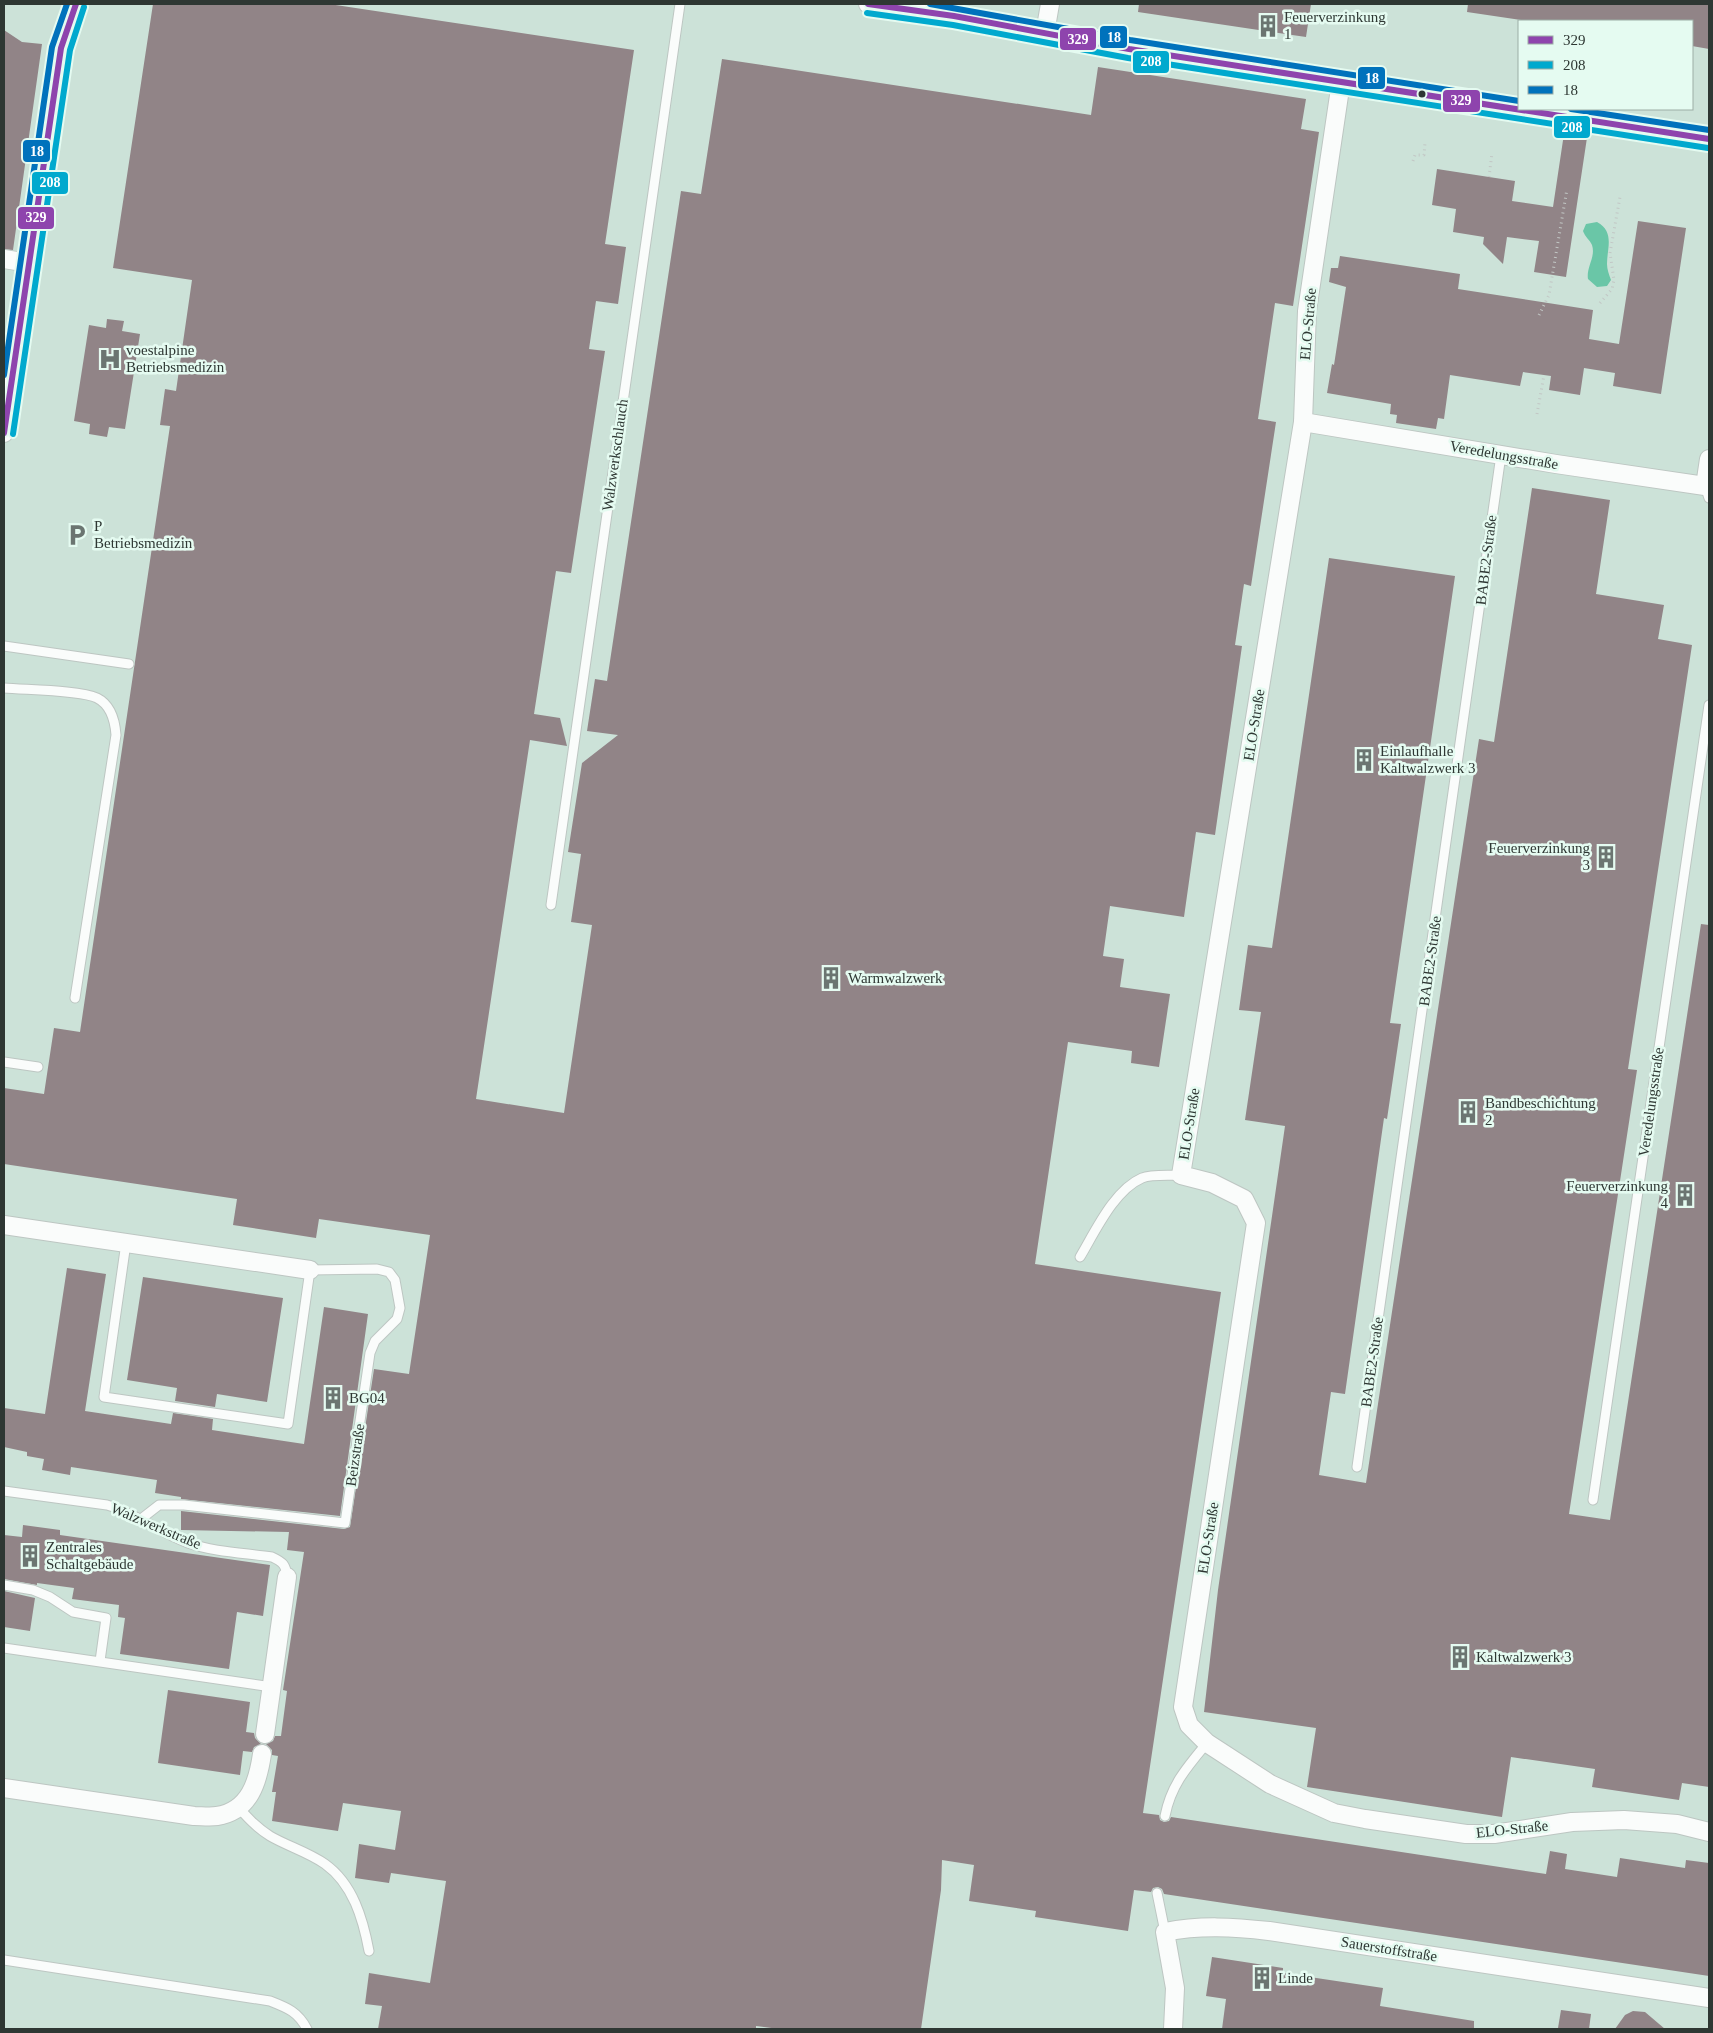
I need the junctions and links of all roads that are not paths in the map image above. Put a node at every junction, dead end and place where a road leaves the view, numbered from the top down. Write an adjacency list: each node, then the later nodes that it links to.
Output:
1 (76, 4): 13 (street)
2 (680, 4): 23 (lane, Walzwerkschlauch)
3 (868, 4): 5 (street)
4 (1050, 4): 5 (street)
5 (1045, 33): 6 (street)
6 (1341, 82): 7 (street); 14 (street, ELO-Straße)
7 (1518, 109)
8 (1522, 110): 9 (street)
9 (1567, 117)
10 (1589, 120): 11 (street)
11 (1709, 139)
12 (4, 259): 13 (street)
13 (29, 263): 15 (street)
14 (1303, 422): 16 (street, Veredelungsstraße); 27 (street, ELO-Straße)
15 (4, 433)
16 (1501, 455): 18 (street, Veredelungsstraße); 32 (lane, BABE2-Straße)
17 (1709, 459): 18 (street, Veredelungsstraße)
18 (1707, 492)
19 (4, 646): 20 (lane)
20 (128, 664)
21 (4, 688): 24 (lane)
22 (1709, 705): 34 (lane, Veredelungsstraße)
23 (551, 906)
24 (76, 998)
25 (4, 1062): 26 (lane)
26 (38, 1067)
27 (1181, 1175): 30 (lane); 42 (street, ELO-Straße)
28 (4, 1225): 29 (street, Beizstraße)
29 (126, 1243): 31 (street, Beizstraße); 31 (lane)
30 (1080, 1257)
31 (310, 1270): 35 (lane, Beizstraße)
32 (1357, 1467)
33 (4, 1491): 35 (lane, Walzwerkstraße)
34 (1593, 1500)
35 (141, 1519): 36 (lane, Walzwerkstraße)
36 (287, 1577): 40 (street, Walzwerkstraße)
37 (4, 1585): 39 (lane)
38 (4, 1648): 39 (lane)
39 (100, 1661): 40 (lane)
40 (272, 1687): 41 (street, Walzwerkstraße)
41 (265, 1734)
42 (1207, 1743): 46 (lane); 47 (street, ELO-Straße)
43 (262, 1754): 45 (street)
44 (4, 1788): 45 (street)
45 (238, 1807): 50 (lane)
46 (1165, 1816)
47 (1709, 1832)
48 (1157, 1893): 49 (lane)
49 (1165, 1932): 52 (street, Sauerstoffstraße); 54 (street)
50 (369, 1951)
51 (4, 1960): 53 (lane)
52 (1709, 1998)
53 (307, 2029)
54 (1172, 2029)

